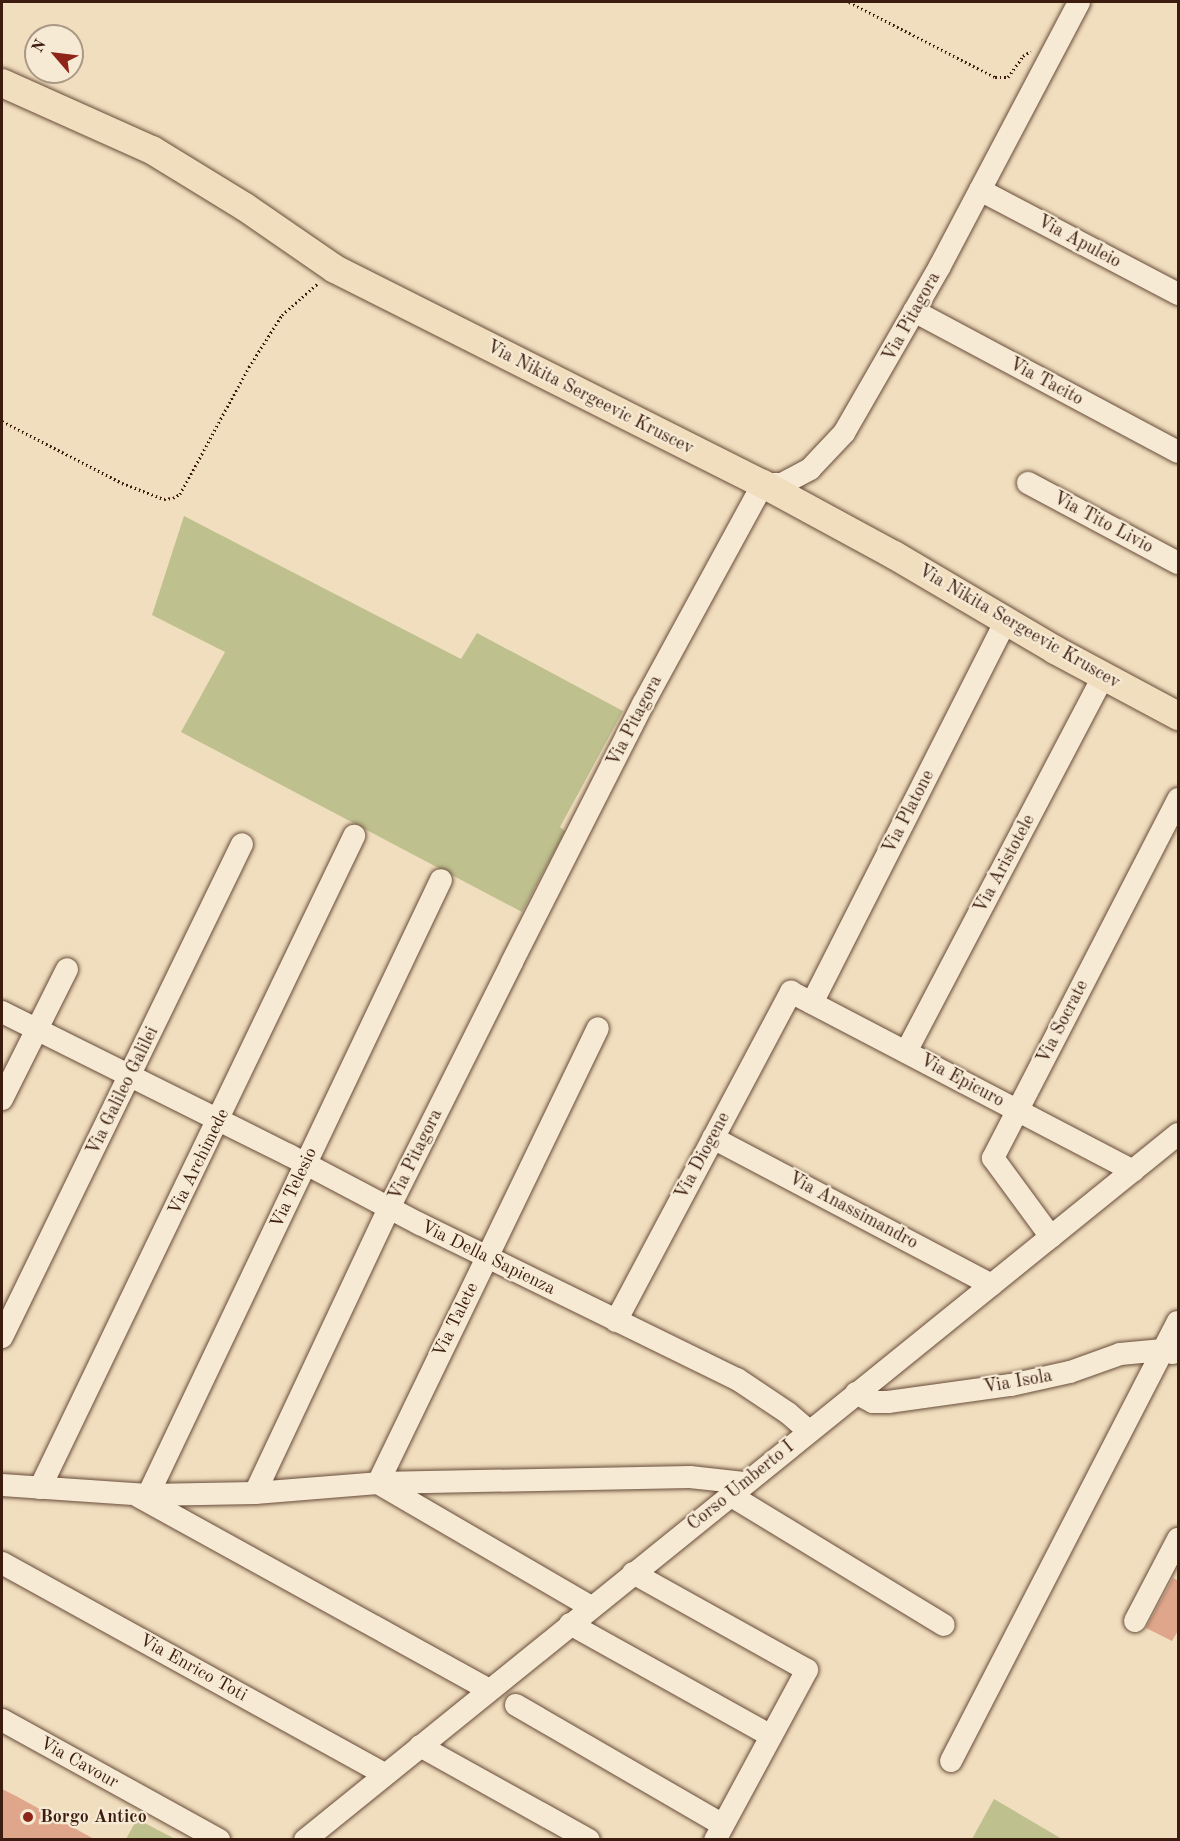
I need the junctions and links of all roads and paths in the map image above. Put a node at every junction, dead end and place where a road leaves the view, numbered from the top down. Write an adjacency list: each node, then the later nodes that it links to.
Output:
1 (849, 2): 3 (path)
2 (1079, 2): 3 (street, Via Pitagora)
3 (1050, 55): 5 (street, Via Pitagora)
4 (2, 83): 6 (main road, Via Nikita Sergeevic Kruscev)
5 (980, 190): 7 (street, Via Apuleio); 8 (street, Via Pitagora)
6 (335, 269): 9 (path); 12 (main road, Via Nikita Sergeevic Kruscev)
7 (1179, 294)
8 (915, 311): 10 (street, Via Tacito); 12 (street, Via Pitagora)
9 (2, 422)
10 (1179, 452)
11 (1028, 483): 13 (street, Via Tito Livio)
12 (763, 484): 14 (main road, Via Nikita Sergeevic Kruscev); 36 (street, Via Pitagora)
13 (1179, 564)
14 (1006, 621): 15 (main road, Via Nikita Sergeevic Kruscev); 23 (street, Via Platone)
15 (1103, 676): 16 (main road, Via Nikita Sergeevic Kruscev); 27 (street, Via Aristotele)
16 (1179, 716)
17 (1179, 799): 30 (street, Via Socrate)
18 (354, 836): 31 (street, Via Archimede)
19 (242, 844): 28 (street, Via Galileo Galilei)
20 (441, 880): 34 (street, Via Telesio)
21 (67, 969): 26 (street)
22 (791, 992): 23 (street, Via Epicuro); 32 (street, Via Diogene)
23 (812, 1003): 27 (street, Via Epicuro)
24 (2, 1012): 26 (street, Via Della Sapienza)
25 (597, 1028): 38 (street, Via Talete)
26 (36, 1030): 28 (street, Via Della Sapienza); 29 (street)
27 (906, 1052): 30 (street, Via Epicuro)
28 (131, 1077): 31 (street, Via Della Sapienza); 42 (street, Via Galileo Galilei)
29 (2, 1099)
30 (1017, 1110): 35 (street, Via Epicuro); 37 (street, Via Socrate)
31 (219, 1120): 34 (street, Via Della Sapienza); 48 (street, Via Archimede)
32 (713, 1138): 39 (street, Via Anassimandro); 40 (street, Via Diogene)
33 (1174, 1143): 35 (street, Corso Umberto I)
34 (306, 1164): 36 (street, Via Della Sapienza); 51 (street, Via Telesio)
35 (1132, 1171): 37 (street, Corso Umberto I)
36 (389, 1208): 38 (street, Via Della Sapienza); 50 (street, Via Pitagora)
37 (1051, 1237): 39 (street, Corso Umberto I)
38 (486, 1257): 40 (street, Via Della Sapienza); 46 (street, Via Talete)
39 (992, 1285): 44 (street, Corso Umberto I)
40 (616, 1320): 45 (street, Via Della Sapienza)
41 (1179, 1322): 43 (street)
42 (2, 1337)
43 (1171, 1352): 44 (street, Via Isola); 64 (street)
44 (856, 1393): 45 (street, Corso Umberto I)
45 (808, 1431): 49 (street, Corso Umberto I)
46 (378, 1482): 49 (street); 50 (street); 55 (street)
47 (2, 1485): 48 (street)
48 (40, 1488): 51 (street)
49 (737, 1489): 54 (street, Corso Umberto I); 58 (street)
50 (255, 1493): 51 (street)
51 (142, 1495): 59 (street)
52 (1179, 1539): 56 (street)
53 (2, 1563): 65 (street, Via Enrico Toti)
54 (633, 1573): 55 (street, Corso Umberto I); 62 (street)
55 (591, 1607): 57 (street, Corso Umberto I)
56 (1135, 1621)
57 (570, 1624): 59 (street, Corso Umberto I); 62 (street)
58 (944, 1624)
59 (489, 1690): 63 (street, Corso Umberto I)
60 (516, 1705): 66 (street)
61 (2, 1720): 67 (street, Via Cavour)
62 (771, 1736): 66 (street)
63 (420, 1746): 65 (street, Corso Umberto I); 69 (street)
64 (951, 1761)
65 (385, 1774): 68 (street, Corso Umberto I)
66 (719, 1832)
67 (219, 1839)
68 (304, 1839)
69 (589, 1839)

